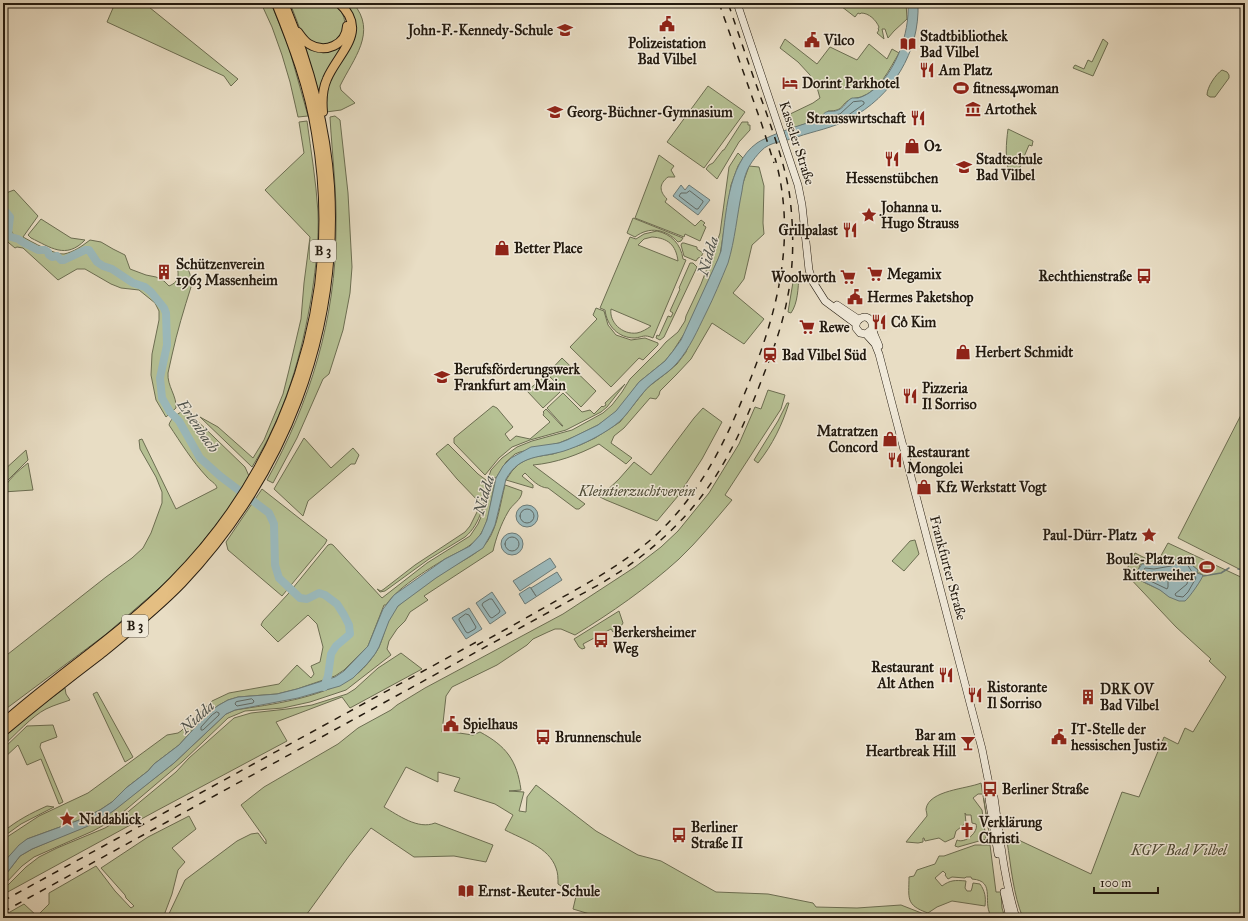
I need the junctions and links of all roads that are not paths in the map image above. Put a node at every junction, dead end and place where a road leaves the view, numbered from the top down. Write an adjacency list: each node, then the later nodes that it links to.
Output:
1 (276, 3): 10 (highway, B 3)
2 (284, 3): 6 (highway, B 3)
3 (335, 3): 6 (highway, B 3)
4 (339, 3): 7 (highway)
5 (737, 3): 8 (main road, Kasseler Straße)
6 (291, 20): 7 (highway, B 3)
7 (323, 131): 10 (highway, B 3)
8 (857, 322): 9 (main road, Frankfurter Straße); 9 (main road, Frankfurter Straße)
9 (869, 331): 13 (main road, Frankfurter Straße)
10 (246, 495): 11 (highway, B 3); 12 (highway, B 3)
11 (3, 722)
12 (3, 732)
13 (990, 789): 14 (main road, Frankfurter Straße); 15 (main road, Frankfurter Straße)
14 (1010, 918)
15 (1016, 918)

